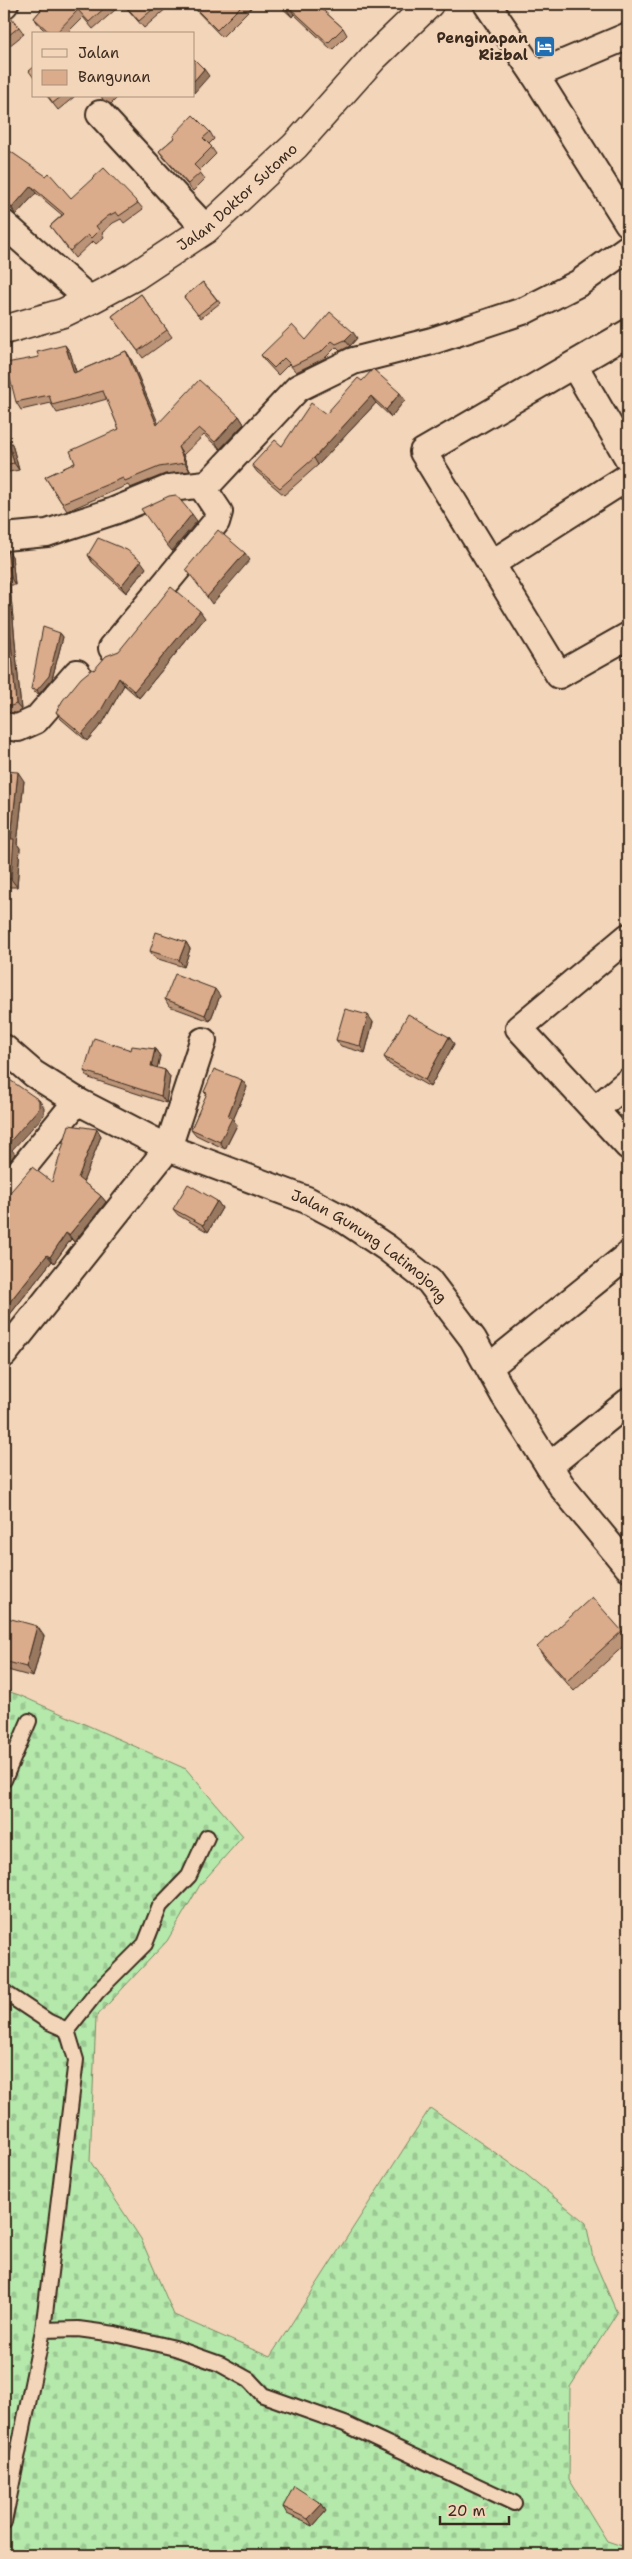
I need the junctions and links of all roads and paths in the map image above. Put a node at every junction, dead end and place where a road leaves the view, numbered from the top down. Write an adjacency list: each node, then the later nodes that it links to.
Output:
1 (430, 4): 8 (street, Jalan Doktor Sutomo)
2 (487, 4): 4 (street)
3 (628, 36): 4 (street)
4 (535, 75): 6 (street)
5 (100, 114): 8 (street)
6 (628, 223)
7 (4, 224): 10 (street)
8 (206, 229): 10 (street, Jalan Doktor Sutomo)
9 (628, 248): 16 (street)
10 (90, 300): 11 (street, Jalan Doktor Sutomo)
11 (4, 330)
12 (628, 333): 13 (street)
13 (574, 365): 14 (street); 18 (street)
14 (628, 458)
15 (628, 476): 18 (street)
16 (201, 485): 17 (street); 20 (street)
17 (4, 537)
18 (491, 564): 19 (street)
19 (628, 636)
20 (112, 648)
21 (77, 673): 22 (street)
22 (4, 726)
23 (628, 937): 28 (street)
24 (202, 1041): 30 (street)
25 (4, 1048): 27 (street, Jalan Gunung Latimojong)
26 (628, 1082): 28 (street)
27 (77, 1101): 30 (street, Jalan Gunung Latimojong); 31 (street)
28 (596, 1109): 29 (street)
29 (628, 1146)
30 (168, 1148): 33 (street); 34 (street, Jalan Gunung Latimojong)
31 (4, 1191)
32 (628, 1255): 34 (street)
33 (4, 1354)
34 (489, 1368): 36 (street, Jalan Gunung Latimojong)
35 (628, 1402): 36 (street)
36 (549, 1466): 37 (street, Jalan Gunung Latimojong)
37 (627, 1563)
38 (29, 1721): 39 (lane)
39 (4, 1780)
40 (207, 1837): 42 (lane)
41 (4, 1992): 42 (lane)
42 (67, 2030): 43 (lane)
43 (43, 2330): 44 (lane); 45 (lane)
44 (514, 2503)
45 (4, 2522)

